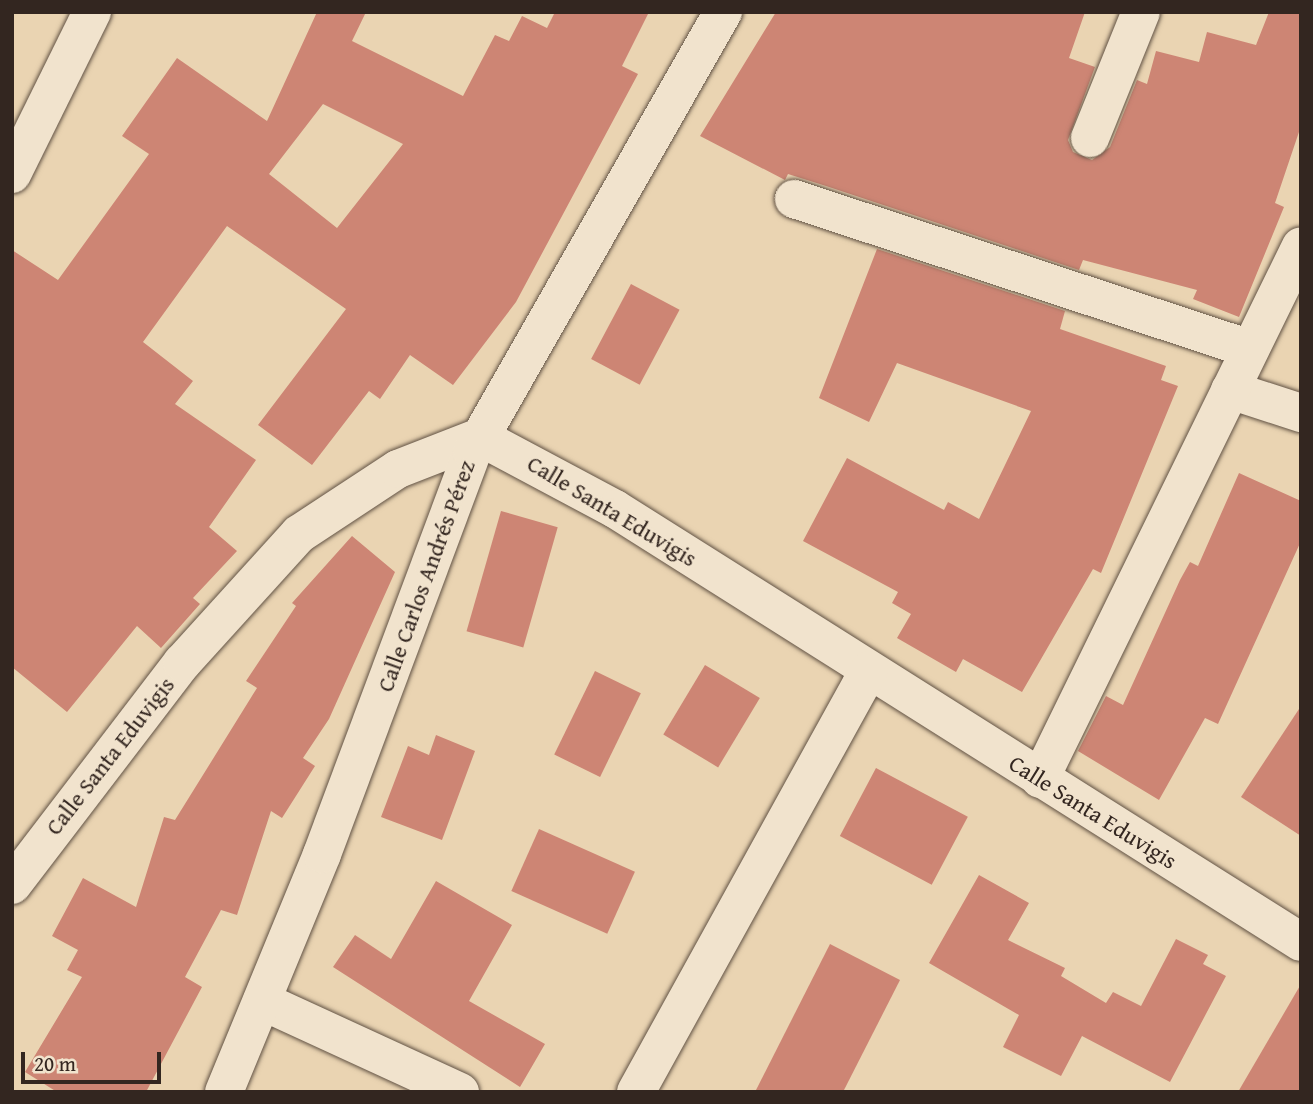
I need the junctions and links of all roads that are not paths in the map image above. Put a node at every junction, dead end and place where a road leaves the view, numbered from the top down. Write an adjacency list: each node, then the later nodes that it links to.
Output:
1 (92, 12): 5 (street)
2 (723, 12): 11 (street, Calle Carlos Andrés Pérez)
3 (1141, 12): 4 (street)
4 (1090, 138)
5 (12, 174)
6 (794, 199): 8 (street)
7 (1301, 246): 8 (street)
8 (1250, 349): 9 (street)
9 (1230, 390): 10 (street); 13 (street)
10 (1301, 413)
11 (480, 437): 12 (street, Calle Santa Eduvigis); 14 (street, Calle Santa Eduvigis); 16 (street, Calle Carlos Andrés Pérez)
12 (869, 670): 13 (street, Calle Santa Eduvigis); 19 (street)
13 (1040, 779): 15 (street, Calle Santa Eduvigis)
14 (12, 885)
15 (1301, 942)
16 (262, 1001): 17 (street, Calle Carlos Andrés Pérez); 18 (street)
17 (224, 1092)
18 (460, 1092)
19 (636, 1092)

